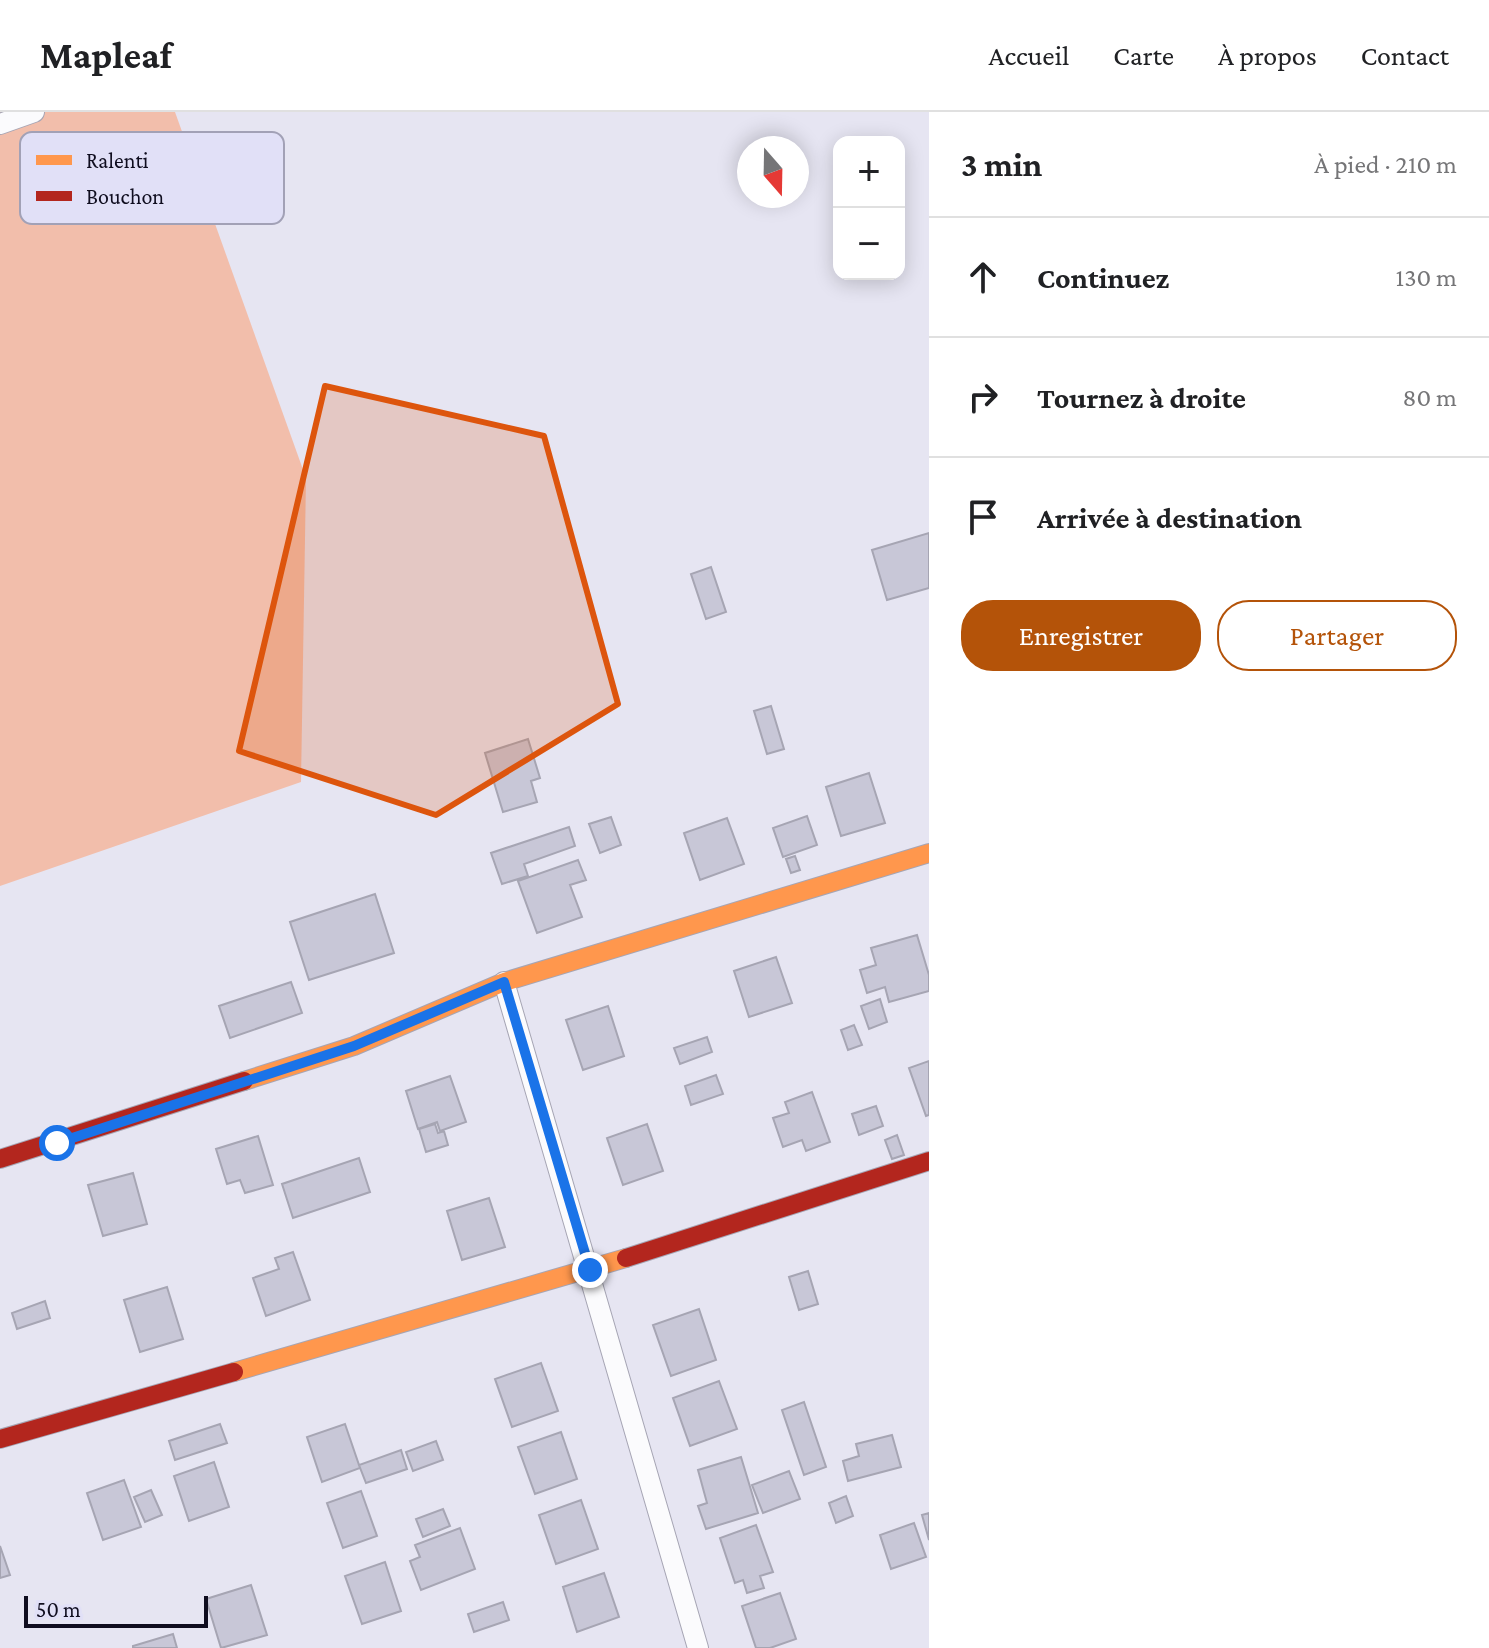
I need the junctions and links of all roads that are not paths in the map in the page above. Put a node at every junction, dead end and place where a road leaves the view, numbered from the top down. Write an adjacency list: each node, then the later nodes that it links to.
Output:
1 (34, 112): 2 (street)
2 (0, 124)
3 (929, 853): 4 (street)
4 (504, 982): 5 (street); 7 (street)
5 (0, 1159)
6 (929, 1161): 7 (street)
7 (590, 1270): 8 (street); 9 (street)
8 (0, 1439)
9 (698, 1648)

